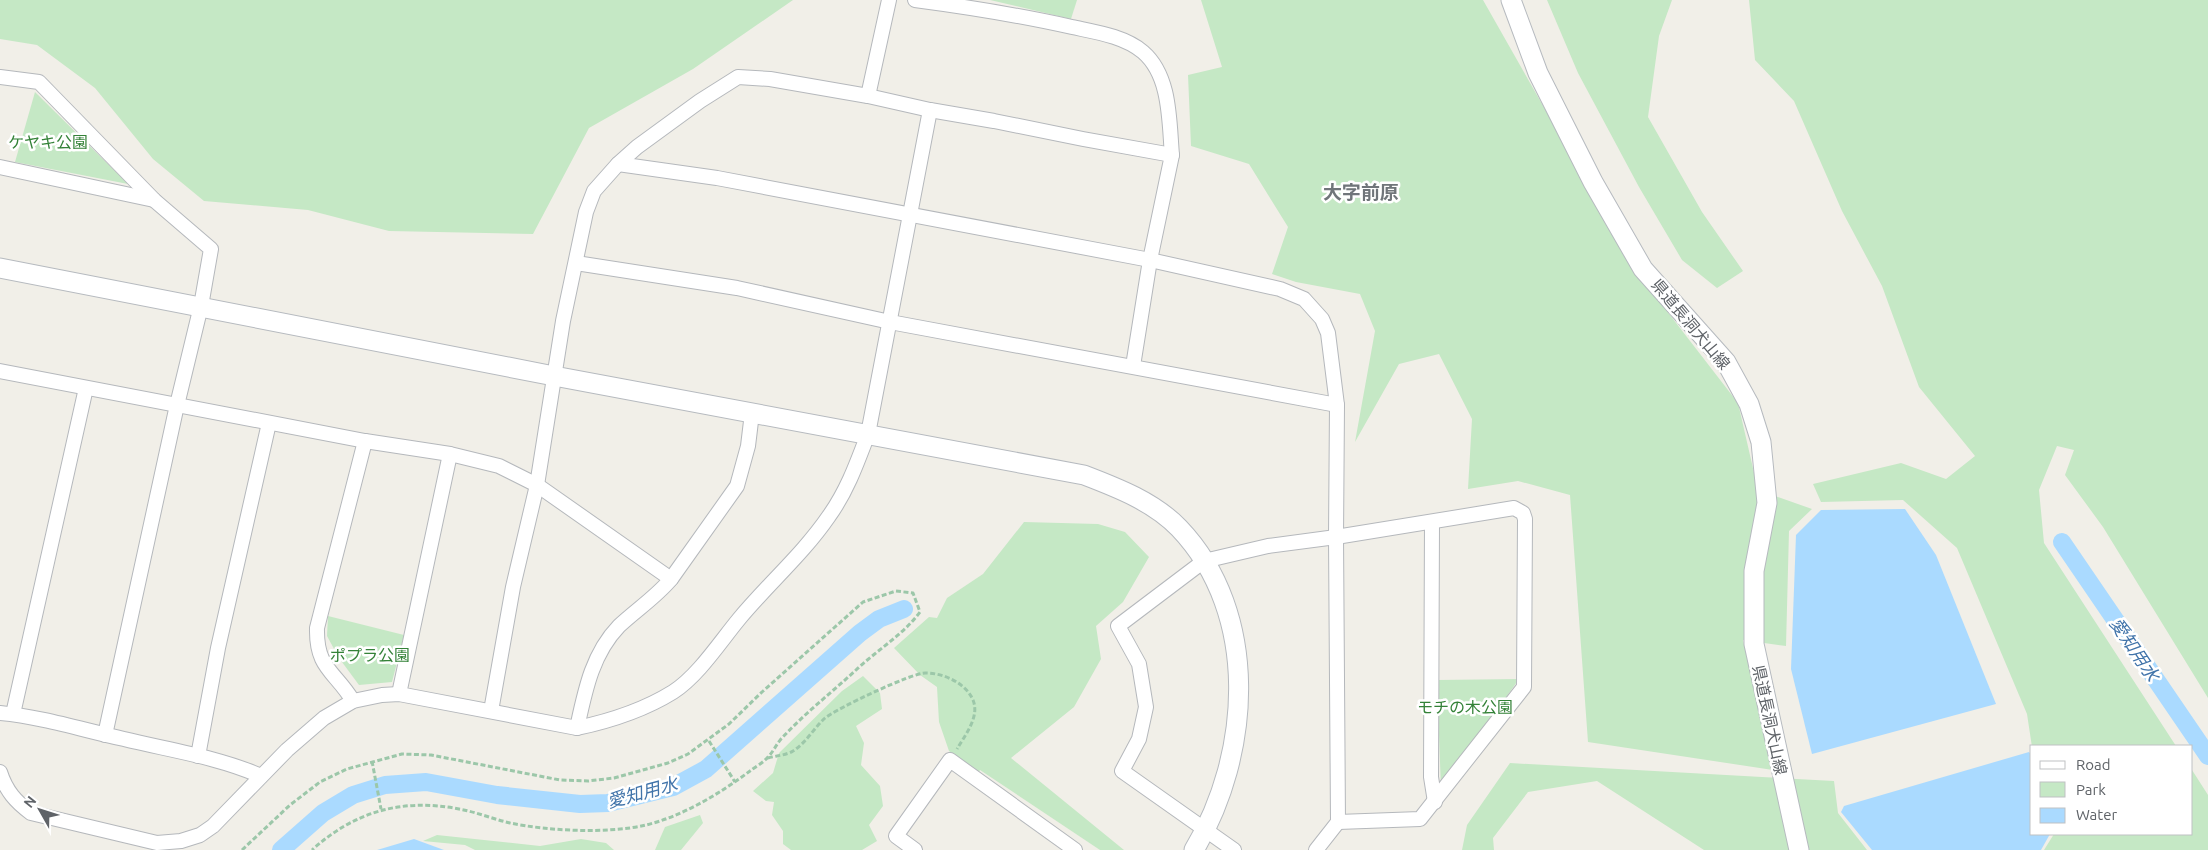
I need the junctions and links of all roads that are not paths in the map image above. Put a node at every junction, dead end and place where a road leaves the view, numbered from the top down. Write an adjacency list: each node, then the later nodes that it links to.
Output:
1 (889, 0): 5 (street)
2 (915, 0): 7 (street)
3 (1512, 0): 50 (street, 県道長洞犬山線)
4 (0, 77): 10 (street)
5 (868, 96): 6 (street); 8 (street)
6 (930, 110): 7 (street); 11 (street)
7 (1172, 155): 12 (street)
8 (618, 164): 11 (street); 13 (street)
9 (0, 167): 10 (street)
10 (154, 200): 15 (street)
11 (910, 214): 12 (street); 16 (street)
12 (1150, 260): 17 (street); 22 (street)
13 (576, 263): 16 (street); 19 (street)
14 (0, 268): 15 (street)
15 (201, 306): 19 (street); 21 (street)
16 (890, 322): 17 (street); 25 (street)
17 (1133, 366): 22 (street)
18 (0, 371): 20 (street)
19 (554, 376): 23 (street); 28 (street)
20 (86, 388): 21 (street); 36 (street)
21 (177, 405): 24 (street); 38 (street)
22 (1337, 405): 30 (street)
23 (752, 412): 25 (street); 32 (street)
24 (269, 423): 26 (street); 39 (street)
25 (868, 434): 31 (street); 37 (street)
26 (365, 441): 27 (street); 34 (street)
27 (450, 454): 28 (street); 33 (street)
28 (537, 485): 32 (street); 35 (street)
29 (1432, 522): 30 (street); 42 (street); 42 (street)
30 (1336, 537): 31 (street); 43 (street)
31 (1204, 561): 44 (street); 44 (street)
32 (671, 580): 37 (street)
33 (399, 694): 34 (street); 35 (street)
34 (353, 701): 41 (street)
35 (491, 712): 37 (street)
36 (7, 713): 38 (street)
37 (577, 728)
38 (105, 735): 39 (street)
39 (198, 756): 41 (street)
40 (0, 772): 41 (street)
41 (261, 776)
42 (1435, 802): 43 (street)
43 (1338, 822): 49 (street)
44 (1206, 830): 47 (street); 48 (street)
45 (915, 850): 46 (street)
46 (1075, 850)
47 (1194, 850)
48 (1234, 850)
49 (1316, 850)
50 (1799, 850)

